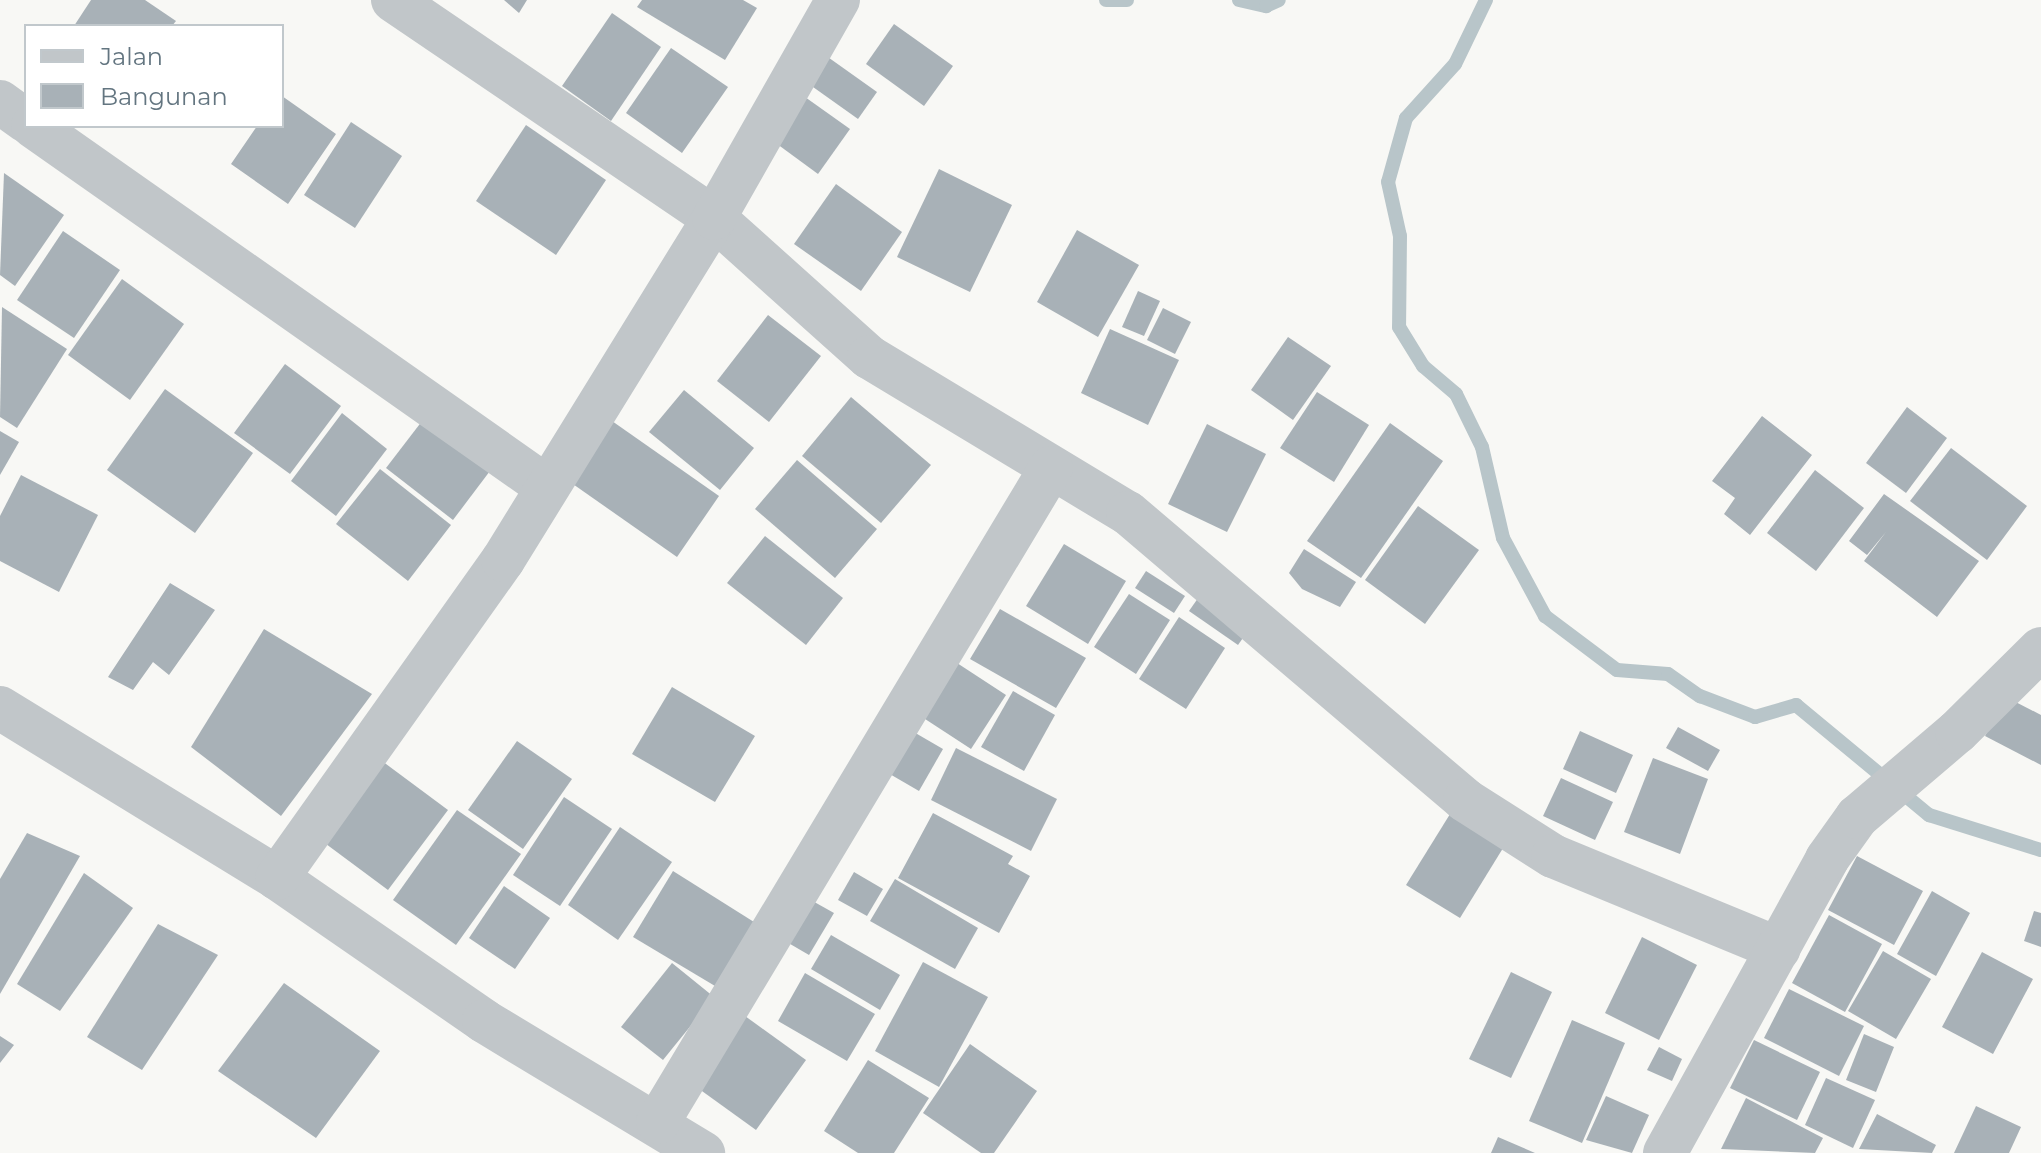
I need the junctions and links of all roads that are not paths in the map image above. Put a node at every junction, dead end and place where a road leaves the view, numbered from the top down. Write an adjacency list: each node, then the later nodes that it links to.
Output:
1 (393, 0): 6 (street)
2 (838, 0): 6 (street)
3 (0, 102): 4 (street)
4 (24, 120)
5 (36, 128): 8 (street)
6 (714, 218): 7 (street); 8 (street)
7 (1051, 468): 12 (street); 13 (street)
8 (547, 487): 11 (street)
9 (2041, 649): 12 (street)
10 (0, 708): 11 (street)
11 (277, 878): 13 (street)
12 (1779, 949): 15 (street)
13 (658, 1122): 14 (street)
14 (703, 1153)
15 (1665, 1153)

